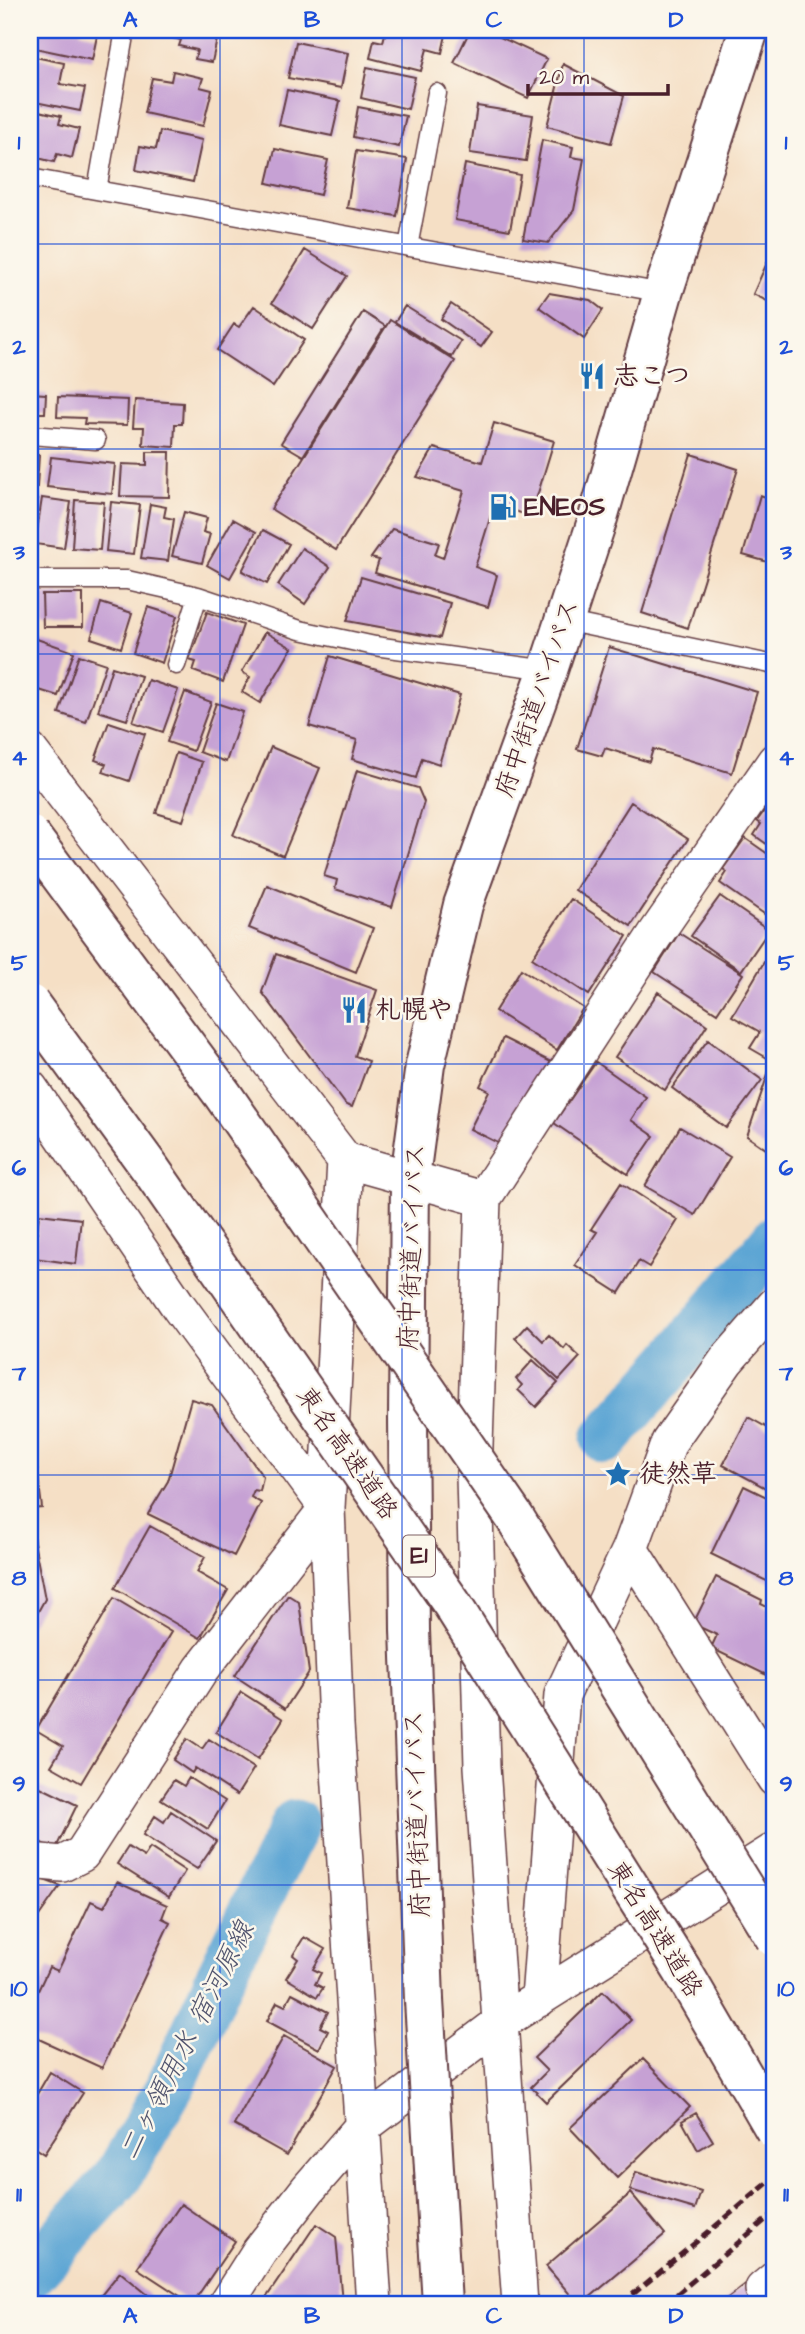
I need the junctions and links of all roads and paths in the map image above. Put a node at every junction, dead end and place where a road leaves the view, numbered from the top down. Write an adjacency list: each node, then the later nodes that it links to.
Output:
1 (125, 30): 5 (lane)
2 (750, 30): 7 (main road, 府中街道バイパス)
3 (437, 93): 6 (lane)
4 (30, 178): 5 (lane)
5 (97, 190): 6 (lane)
6 (408, 247): 7 (lane)
7 (663, 293): 12 (main road, 府中街道バイパス)
8 (30, 435): 9 (lane)
9 (96, 440)
10 (30, 580): 11 (lane)
11 (198, 596): 13 (lane); 15 (lane)
12 (564, 621): 14 (lane); 15 (main road, 府中街道バイパス)
13 (176, 665)
14 (775, 665)
15 (548, 670): 22 (main road, 府中街道バイパス)
16 (30, 751): 21 (street)
17 (775, 761): 23 (street)
18 (30, 835): 30 (main road, bridge)
19 (30, 1004): 34 (main road, 東名高速道路 / E1, bridge)
20 (30, 1088): 25 (street)
21 (345, 1160): 22 (street); 25 (street)
22 (410, 1177): 23 (street); 37 (main road, 府中街道バイパス, bridge)
23 (483, 1199): 32 (street)
24 (775, 1305): 26 (street)
25 (327, 1508): 29 (street); 33 (street)
26 (630, 1549): 27 (street); 31 (street)
27 (775, 1780)
28 (775, 1850): 31 (street)
29 (30, 1861)
30 (775, 1938)
31 (540, 1998): 32 (street)
32 (500, 2023): 33 (street); 38 (street)
33 (361, 2128): 35 (street); 36 (street)
34 (775, 2130)
35 (226, 2304)
36 (374, 2304)
37 (442, 2304)
38 (520, 2304)

